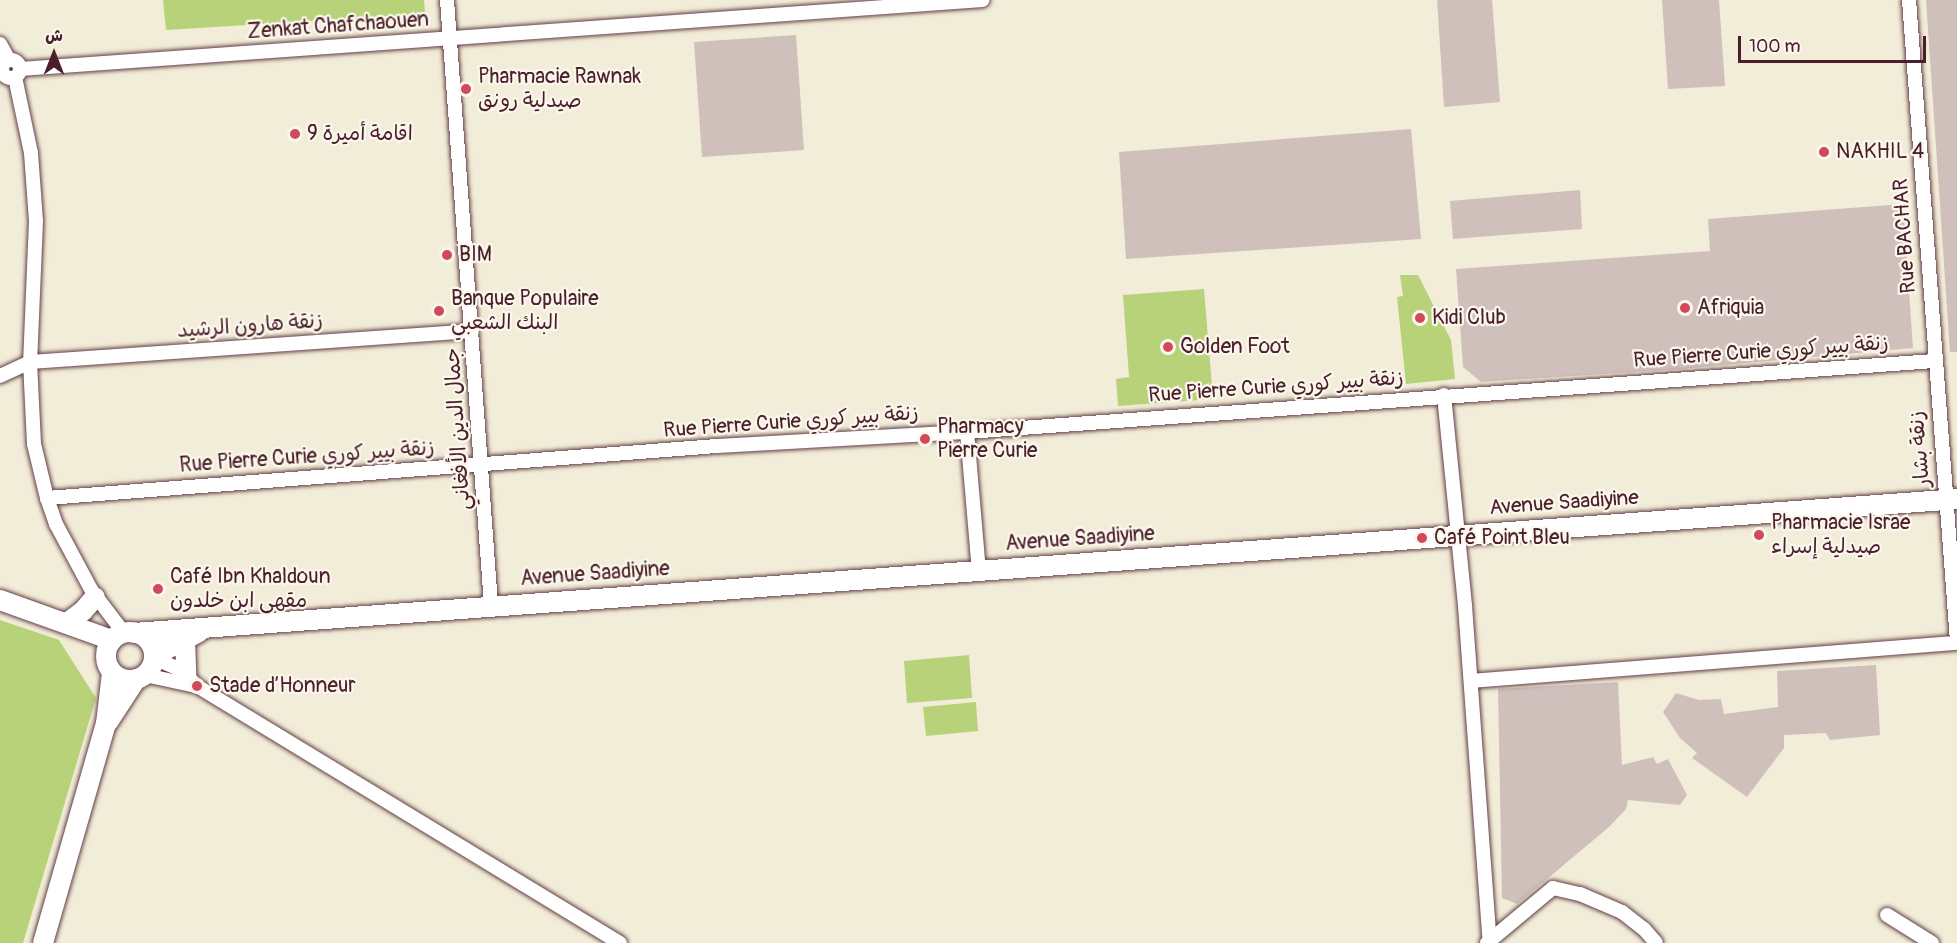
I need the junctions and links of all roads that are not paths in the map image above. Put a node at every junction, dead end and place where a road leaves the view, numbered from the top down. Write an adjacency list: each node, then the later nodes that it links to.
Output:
1 (447, 0): 4 (street, جمال الدين الأفغاني)
2 (982, 0): 4 (street, Zenkat Chafchaouen)
3 (1909, 0): 8 (street, Rue BACHAR)
4 (450, 39): 6 (street, Zenkat Chafchaouen); 7 (street, جمال الدين الأفغاني)
5 (0, 44): 6 (street)
6 (8, 70): 9 (street)
7 (472, 331): 9 (street, زنقة هارون الرشيد); 13 (street, جمال الدين الأفغاني)
8 (1934, 361): 11 (street, Rue Pierre Curie زنقة بيير كوري); 15 (street, زنقة بشار)
9 (30, 362): 10 (street); 14 (street)
10 (0, 376)
11 (1444, 395): 12 (street, Rue Pierre Curie زنقة بيير كوري); 16 (street)
12 (967, 432): 13 (street, Rue Pierre Curie زنقة بيير كوري); 17 (street)
13 (482, 465): 14 (street, Rue Pierre Curie زنقة بيير كوري); 20 (street, جمال الدين الأفغاني)
14 (47, 498): 18 (street)
15 (1951, 499): 16 (main road, Avenue Saadiyine); 24 (street, زنقة بشار)
16 (1459, 535): 17 (main road, Avenue Saadiyine); 28 (street)
17 (979, 571): 20 (main road, Avenue Saadiyine)
18 (93, 594): 21 (main road); 25 (street)
19 (0, 600): 21 (main road)
20 (491, 605): 22 (main road, Avenue Saadiyine)
21 (59, 620): 25 (main road)
22 (206, 629): 23 (main road, Avenue Saadiyine); 25 (main road, Avenue Saadiyine)
23 (185, 639): 26 (main road, Avenue Saadiyine); 27 (main road)
24 (1957, 642): 28 (street)
25 (117, 645): 26 (main road); 26 (main road); 29 (main road)
26 (147, 667): 27 (street); 29 (main road)
27 (192, 681): 33 (street)
28 (1471, 681): 31 (street)
29 (106, 724): 32 (main road)
30 (1887, 915): 35 (street)
31 (1489, 942): 34 (street)
32 (43, 943)
33 (620, 943)
34 (1656, 943)
35 (1932, 943)

